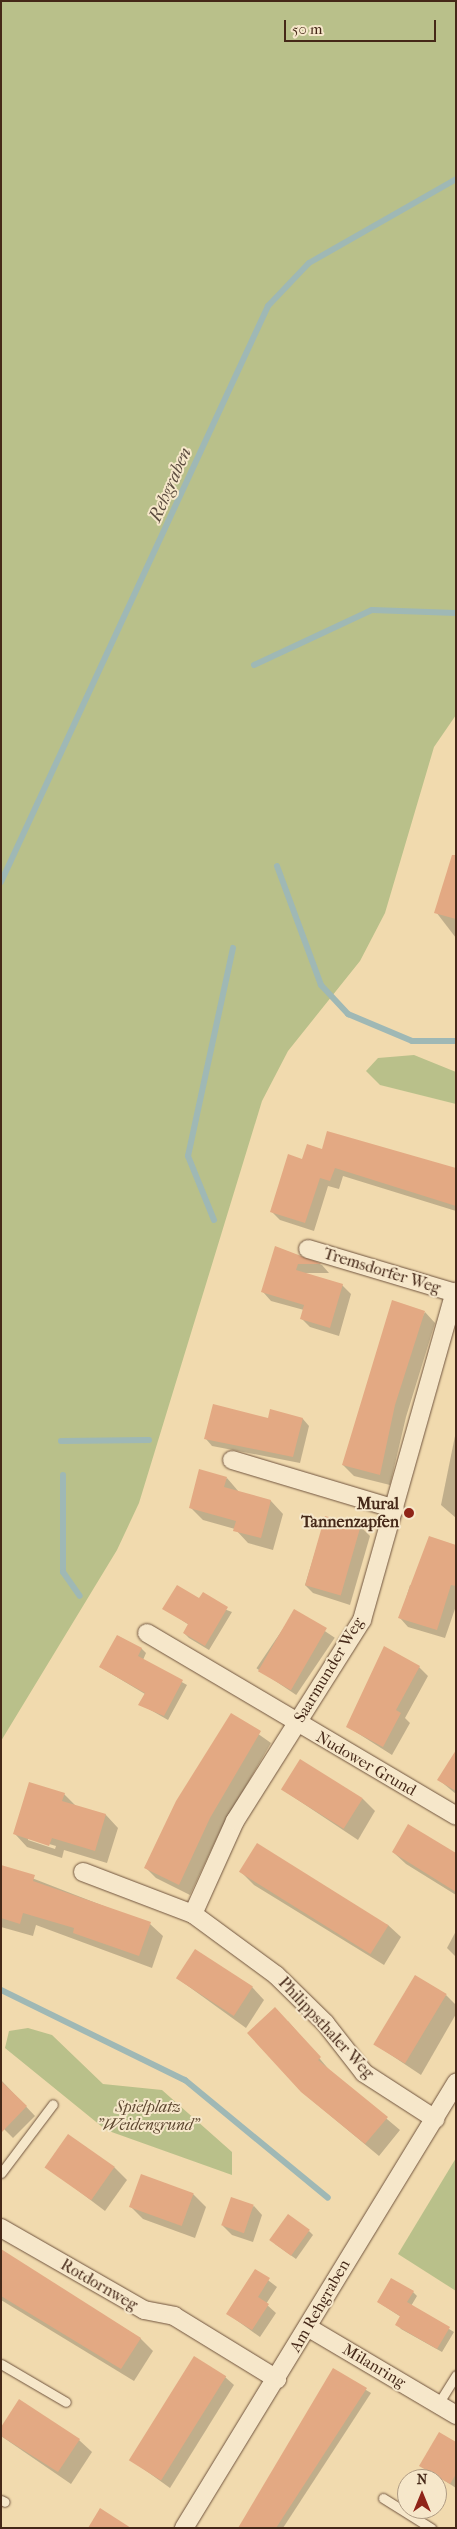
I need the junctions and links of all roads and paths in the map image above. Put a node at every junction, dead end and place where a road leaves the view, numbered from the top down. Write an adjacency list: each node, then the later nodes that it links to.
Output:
1 (308, 1249): 2 (street, Tremsdorfer Weg)
2 (455, 1292): 4 (street, Saarmunder Weg)
3 (232, 1460): 4 (street)
4 (395, 1509): 6 (street, Saarmunder Weg)
5 (147, 1634): 6 (street, Nudower Grund)
6 (296, 1724): 7 (street, Nudower Grund); 9 (street, Saarmunder Weg)
7 (456, 1816)
8 (83, 1872): 9 (street, Philippsthaler Weg)
9 (193, 1914): 12 (street, Philippsthaler Weg)
10 (456, 2084): 12 (street, Am Rehgraben)
11 (53, 2104): 13 (lane)
12 (434, 2119): 15 (street, Am Rehgraben)
13 (1, 2173)
14 (1, 2228): 18 (street, Rotdornweg)
15 (309, 2328): 18 (street, Am Rehgraben); 20 (street, Milanring)
16 (1, 2364): 19 (lane)
17 (456, 2375): 20 (lane)
18 (277, 2379): 23 (street, Am Rehgraben)
19 (66, 2402)
20 (438, 2404): 21 (street, Milanring)
21 (456, 2415)
22 (383, 2498): 24 (lane)
23 (184, 2528)
24 (431, 2528)

